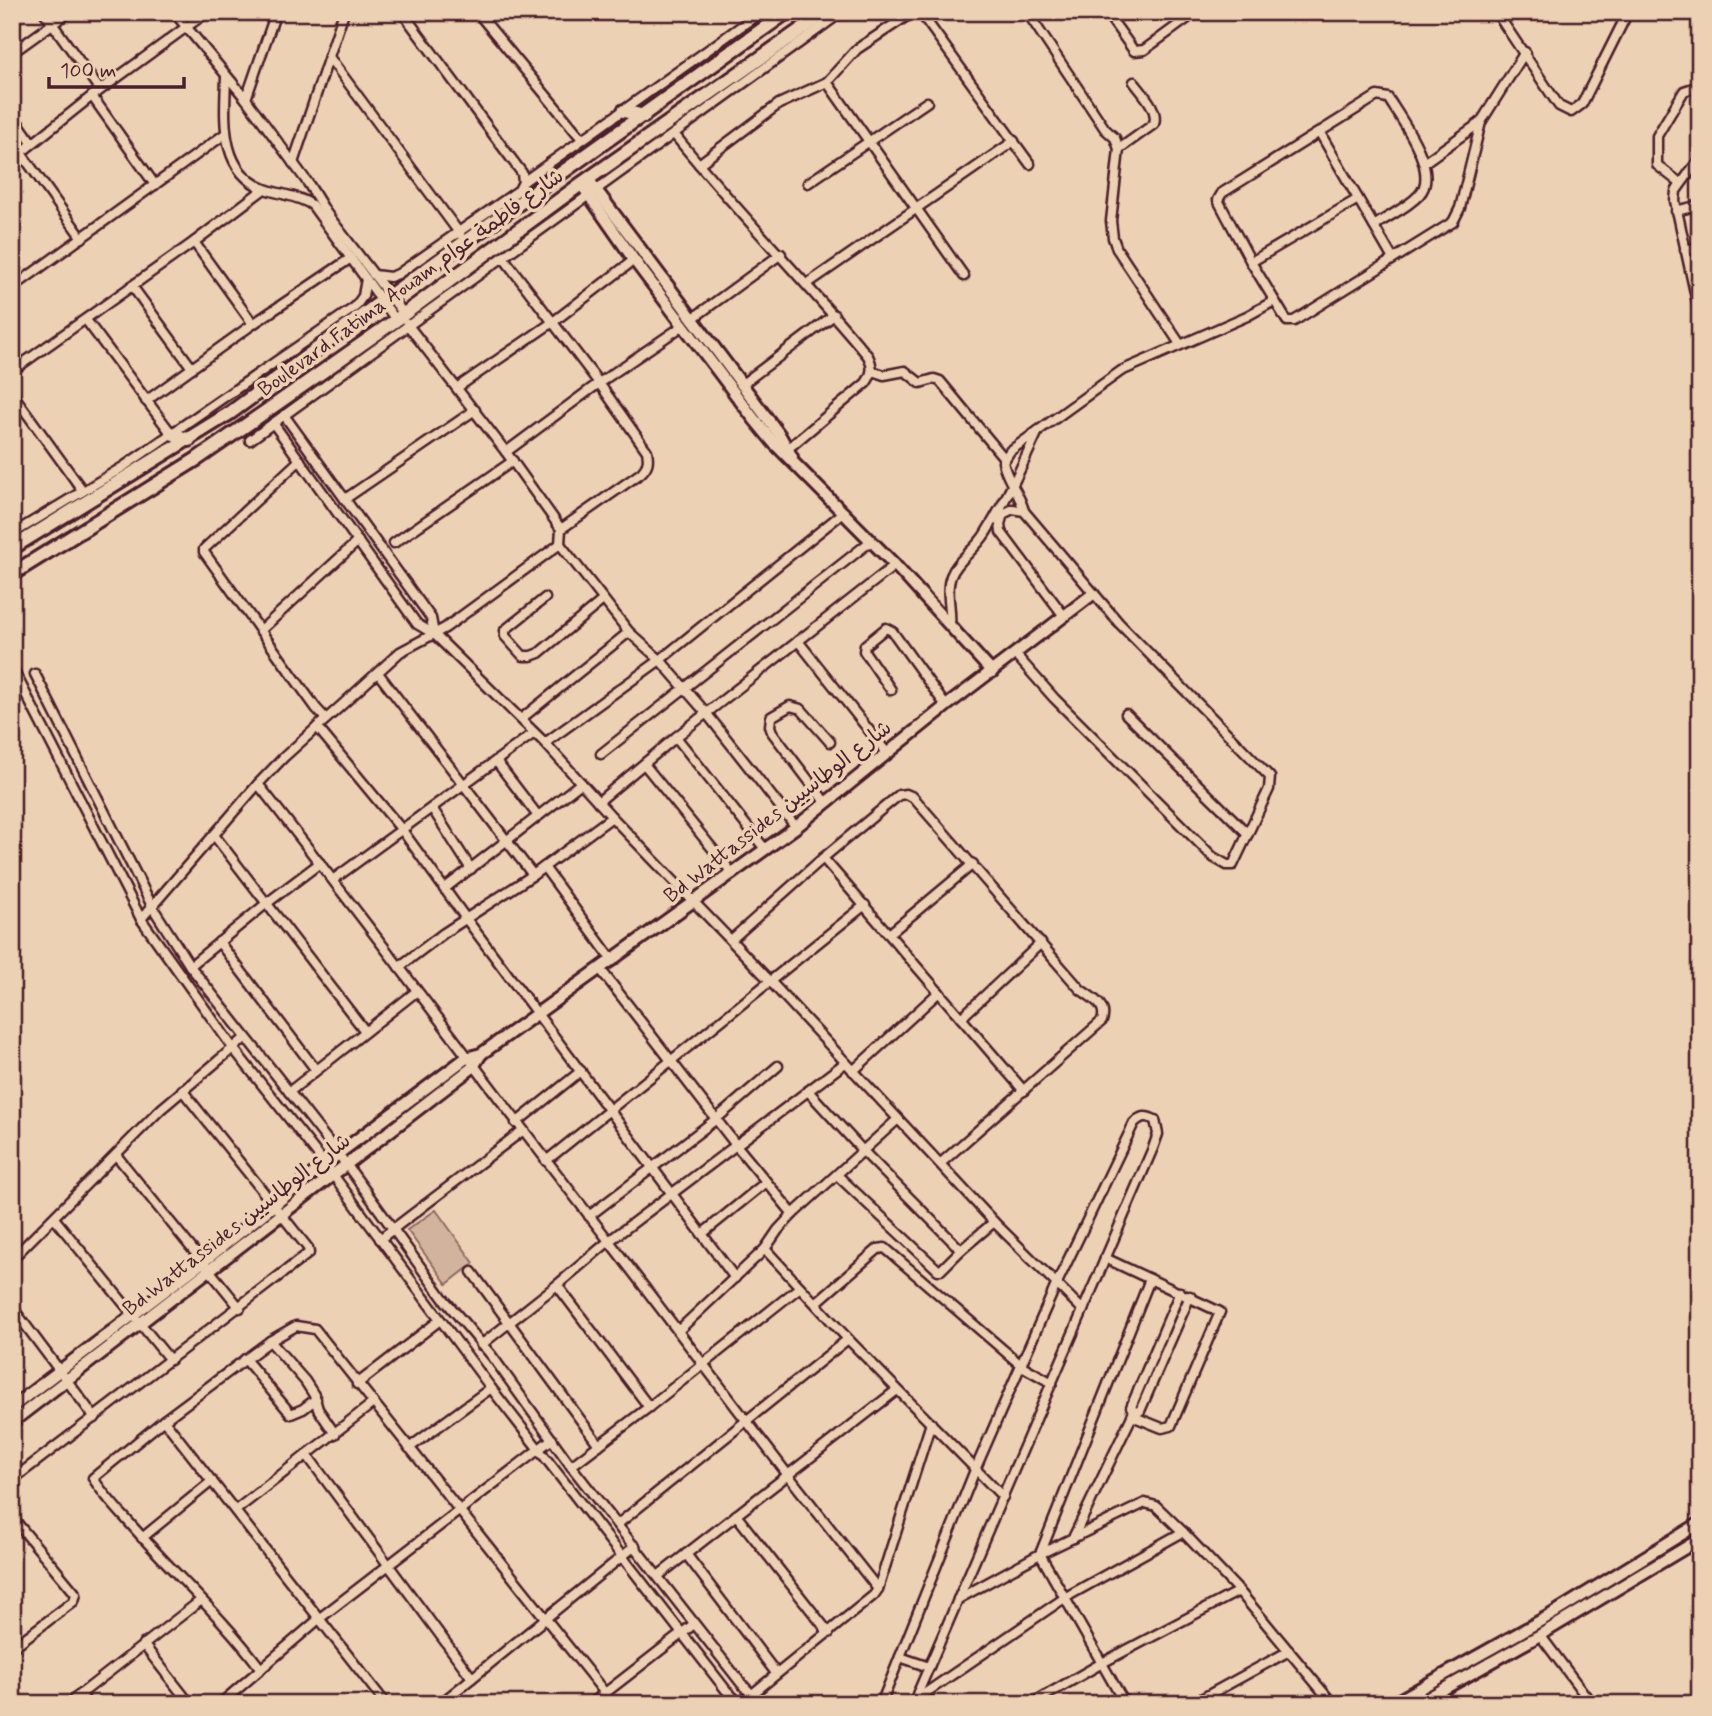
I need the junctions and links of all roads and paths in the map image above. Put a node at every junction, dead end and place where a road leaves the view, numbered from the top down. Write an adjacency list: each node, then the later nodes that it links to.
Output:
1 (44, 12): 20 (street)
2 (69, 12): 20 (street)
3 (174, 12): 21 (street)
4 (207, 12): 21 (street)
5 (276, 12): 31 (street)
6 (345, 12): 24 (street)
7 (402, 12): 52 (street)
8 (477, 12): 40 (street)
9 (761, 12): 33 (street)
10 (787, 12): 35 (main road, Boulevard Fatima Aouam شارع فاطمة عوام)
11 (826, 12): 56 (main road, Boulevard Fatima Aouam شارع فاطمة عوام)
12 (842, 12): 39 (street)
13 (913, 12): 26 (street)
14 (920, 12): 42 (street)
15 (1027, 12): 44 (street)
16 (1106, 12): 17 (street)
17 (1192, 12)
18 (1496, 12): 22 (street)
19 (1628, 12): 22 (street)
20 (53, 24): 23 (street); 28 (street)
21 (186, 29): 25 (street); 28 (street)
22 (1525, 52): 36 (street)
23 (12, 53)
24 (329, 57): 49 (street); 63 (street)
25 (226, 76): 31 (street); 38 (street)
26 (827, 82): 41 (street); 50 (street)
27 (1134, 82): 44 (street)
28 (100, 90): 30 (street)
29 (1700, 92): 54 (street)
30 (92, 96): 43 (street); 55 (street)
31 (246, 99): 49 (street)
32 (927, 102): 41 (street)
33 (624, 111): 35 (main road); 40 (street)
34 (12, 114): 43 (street)
35 (644, 116): 63 (main road, Boulevard Fatima Aouam شارع فاطمة عوام)
36 (1480, 122): 48 (street); 71 (street)
37 (1320, 133): 48 (street); 58 (street); 73 (street)
38 (225, 134): 55 (street); 57 (street)
39 (674, 134): 50 (street); 56 (street)
40 (582, 139): 52 (street)
41 (869, 141): 53 (street); 60 (street)
42 (1014, 141): 51 (street); 60 (street)
43 (32, 143): 45 (street)
44 (1119, 149): 88 (street)
45 (20, 153): 47 (street); 64 (street)
46 (1700, 158): 54 (street)
47 (12, 160)
48 (1425, 162): 62 (street)
49 (293, 163): 75 (street)
50 (699, 164): 68 (street)
51 (1030, 164)
52 (523, 182): 63 (street)
53 (808, 183)
54 (1680, 183): 61 (street)
55 (155, 185): 64 (street)
56 (588, 187): 69 (street); 72 (street); 83 (main road, Boulevard Fatima Aouam شارع فاطمة عوام); 86 (street)
57 (264, 189): 65 (street); 70 (street)
58 (1358, 199): 62 (street); 73 (street)
59 (1700, 205): 61 (street)
60 (916, 209): 74 (street); 76 (street)
61 (1676, 211): 67 (street)
62 (1374, 226): 71 (street)
63 (462, 237): 75 (street); 79 (main road, Boulevard Fatima Aouam شارع فاطمة عوام)
64 (82, 238): 78 (street)
65 (194, 242): 77 (street); 87 (street)
66 (1700, 247): 67 (street)
67 (1685, 250): 82 (street)
68 (781, 254): 76 (street); 86 (street)
69 (503, 257): 83 (street); 85 (street)
70 (351, 258): 75 (street); 87 (street)
71 (1393, 259): 80 (street)
72 (634, 260): 85 (street); 86 (street)
73 (1251, 262): 80 (street)
74 (964, 276)
75 (370, 277): 79 (street); 102 (street)
76 (807, 284): 81 (street)
77 (132, 286): 84 (street); 89 (street)
78 (12, 288)
79 (386, 298): 83 (street); 103 (main road, Boulevard Fatima Aouam شارع فاطمة عوام)
80 (1274, 301): 88 (street)
81 (834, 315): 91 (street); 93 (street)
82 (1700, 316)
83 (402, 319): 94 (street); 98 (main road, Boulevard Fatima Aouam شارع فاطمة عوام); 99 (street)
84 (86, 320): 90 (street); 96 (street)
85 (552, 322): 92 (street); 94 (street)
86 (688, 322): 92 (street); 93 (street); 105 (street)
87 (253, 324): 89 (street)
88 (1180, 344): 101 (street)
89 (192, 368): 96 (street)
90 (12, 372)
91 (872, 372): 105 (street); 107 (street)
92 (599, 383): 106 (street); 115 (street)
93 (741, 385): 105 (street)
94 (458, 387): 97 (street)
95 (12, 393): 111 (street)
96 (146, 401): 102 (street)
97 (474, 410): 106 (street); 112 (street)
98 (265, 412): 100 (main road); 123 (main road, Boulevard Fatima Aouam شارع فاطمة عوام)
99 (284, 415): 100 (street); 112 (street)
100 (273, 423): 104 (street); 108 (street)
101 (1039, 429): 107 (street); 110 (street)
102 (171, 433): 103 (main road); 111 (street)
103 (189, 440): 121 (main road, Boulevard Fatima Aouam شارع فاطمة عوام)
104 (250, 440)
105 (786, 450): 114 (street)
106 (506, 452): 109 (street)
107 (1004, 458): 110 (street)
108 (300, 460): 117 (street); 129 (street)
109 (513, 461): 115 (street); 119 (street)
110 (1013, 486): 113 (street); 128 (street)
111 (83, 491): 116 (street)
112 (345, 499): 131 (street)
113 (1024, 511): 124 (street); 127 (street)
114 (844, 512): 118 (street); 134 (street)
115 (561, 528): 120 (street)
116 (12, 534)
117 (358, 541): 129 (street); 131 (street)
118 (871, 541): 122 (street); 139 (street)
119 (394, 543)
120 (559, 544): 126 (street); 131 (street)
121 (12, 548)
122 (895, 565): 128 (street); 132 (street)
123 (12, 574)
124 (1093, 593): 127 (street, Bd Wattassides شارع الوطاسيين); 167 (street)
125 (545, 598): 126 (street)
126 (603, 600): 130 (street)
127 (1064, 616): 133 (street, Bd Wattassides شارع الوطاسيين)
128 (950, 625): 136 (street)
129 (261, 631): 144 (street)
130 (629, 632): 134 (street); 145 (street)
131 (434, 634): 137 (street); 145 (street)
132 (798, 641): 142 (street); 151 (street)
133 (1015, 654): 136 (street, Bd Wattassides شارع الوطاسيين); 167 (street)
134 (660, 660): 139 (street); 149 (street)
135 (12, 667): 156 (street)
136 (992, 672): 141 (street, Bd Wattassides شارع الوطاسيين)
137 (378, 673): 144 (street); 159 (street)
138 (35, 674): 154 (street)
139 (685, 689): 142 (street); 152 (street)
140 (891, 690): 141 (street)
141 (946, 706): 151 (street, Bd Wattassides شارع الوطاسيين)
142 (706, 714): 148 (street); 165 (street)
143 (1126, 714): 167 (street)
144 (326, 719): 146 (street)
145 (521, 719): 147 (street)
146 (317, 727): 158 (street); 166 (street)
147 (534, 733): 149 (street); 153 (street)
148 (676, 737): 155 (street); 170 (street)
149 (545, 743): 157 (street)
150 (830, 743): 161 (street)
151 (887, 753): 161 (street, Bd Wattassides شارع الوطاسيين)
152 (601, 754)
153 (496, 761): 159 (street); 163 (street)
154 (79, 763): 156 (street); 183 (street)
155 (644, 764): 160 (street); 176 (street)
156 (65, 771): 184 (street)
157 (581, 783): 160 (street); 163 (street)
158 (258, 784): 168 (street); 172 (street)
159 (464, 786): 162 (street); 169 (street)
160 (598, 802): 164 (street)
161 (825, 802): 165 (street, Bd Wattassides شارع الوطاسيين)
162 (432, 808): 166 (street); 175 (street)
163 (538, 816): 169 (street)
164 (612, 817): 174 (street); 180 (street)
165 (796, 827): 170 (street, Bd Wattassides شارع الوطاسيين)
166 (402, 830): 178 (street); 179 (street)
167 (1248, 834)
168 (214, 835): 181 (street); 183 (street)
169 (507, 841): 175 (street); 177 (street)
170 (765, 849): 176 (street, Bd Wattassides شارع الوطاسيين)
171 (823, 858): 173 (street); 182 (street); 187 (street)
172 (320, 863): 178 (street); 181 (street)
173 (973, 864): 186 (street); 189 (street)
174 (544, 867): 177 (street); 190 (street)
175 (471, 869): 179 (street)
176 (733, 874): 180 (street, Bd Wattassides شارع الوطاسيين)
177 (533, 875): 185 (street)
178 (334, 879): 192 (street)
179 (444, 889): 185 (street)
180 (693, 902): 187 (street); 190 (street, Bd Wattassides شارع الوطاسيين)
181 (267, 903): 188 (street); 199 (street)
182 (864, 905): 186 (street); 194 (street)
183 (153, 908): 184 (street); 191 (street)
184 (141, 919): 201 (street)
185 (467, 920): 192 (street); 197 (street)
186 (889, 934): 196 (street)
187 (731, 940): 194 (street)
188 (219, 942): 191 (street); 206 (street)
189 (1041, 943): 198 (street); 211 (street)
190 (613, 961): 193 (street, Bd Wattassides شارع الوطاسيين)
191 (190, 966): 200 (street)
192 (399, 967): 195 (street)
193 (601, 970): 197 (street, Bd Wattassides شارع الوطاسيين); 202 (street)
194 (770, 981): 202 (street); 204 (street)
195 (417, 991): 199 (street); 203 (street)
196 (939, 992): 198 (street); 208 (street)
197 (538, 1013): 203 (street, Bd Wattassides شارع الوطاسيين); 207 (street)
198 (961, 1018): 211 (street)
199 (365, 1031): 206 (street)
200 (246, 1038): 201 (street); 212 (street)
201 (233, 1048): 209 (street); 224 (street)
202 (670, 1061): 213 (street); 215 (street)
203 (470, 1063): 216 (street); 220 (street, Bd Wattassides شارع الوطاسيين); 225 (street, Bd Wattassides شارع الوطاسيين)
204 (845, 1063): 208 (street); 210 (street)
205 (778, 1066): 215 (street)
206 (316, 1070): 212 (street)
207 (581, 1071): 213 (street); 216 (street)
208 (853, 1071): 214 (street)
209 (182, 1090): 221 (street); 231 (street)
210 (808, 1091): 218 (street); 219 (street)
211 (1024, 1091): 223 (street)
212 (289, 1092): 220 (street)
213 (610, 1110): 222 (street); 226 (street)
214 (898, 1119): 219 (street); 223 (street)
215 (715, 1120): 218 (street); 226 (street)
216 (516, 1123): 217 (street)
217 (522, 1131): 222 (street); 236 (street)
218 (736, 1145): 229 (street); 230 (street)
219 (863, 1151): 228 (street); 241 (street)
220 (338, 1154): 224 (street, Bd Wattassides شارع الوطاسيين); 225 (street)
221 (116, 1155): 234 (street); 244 (street)
222 (546, 1161): 233 (street)
223 (941, 1163): 235 (street)
224 (325, 1164): 227 (street); 231 (street, Bd Wattassides شارع الوطاسيين)
225 (346, 1164): 227 (street, Bd Wattassides شارع الوطاسيين); 236 (street)
226 (652, 1167): 230 (street); 233 (street)
227 (333, 1175): 231 (street, Bd Wattassides شارع الوطاسيين); 238 (street)
228 (837, 1175): 232 (street); 241 (street)
229 (766, 1182): 232 (street); 237 (street)
230 (672, 1194): 237 (street); 239 (street)
231 (278, 1210): 244 (street, Bd Wattassides شارع الوطاسيين); 255 (street)
232 (793, 1214): 240 (street)
233 (589, 1216): 239 (street)
234 (54, 1218): 243 (street); 257 (street)
235 (994, 1222): 241 (street); 249 (street)
236 (392, 1230): 238 (street); 264 (street)
237 (702, 1234): 246 (street)
238 (380, 1239): 258 (street)
239 (609, 1241): 248 (street); 261 (street)
240 (765, 1249): 246 (street); 250 (street)
241 (961, 1250)
242 (1105, 1258): 247 (street); 249 (street); 256 (street)
243 (12, 1259)
244 (207, 1266): 255 (street); 257 (street, Bd Wattassides شارع الوطاسيين); 260 (street, Bd Wattassides شارع الوطاسيين)
245 (472, 1272): 259 (street)
246 (735, 1278): 261 (street)
247 (1150, 1279): 251 (street); 308 (street)
248 (557, 1285): 259 (street); 278 (street)
249 (1056, 1285): 256 (street); 268 (street)
250 (800, 1287): 253 (street); 267 (street)
251 (1180, 1292): 252 (street); 279 (street)
252 (1190, 1296): 279 (street); 279 (street)
253 (817, 1303): 262 (street); 268 (street)
254 (12, 1307): 269 (street)
255 (240, 1308): 266 (street)
256 (1083, 1310): 271 (street)
257 (133, 1315): 260 (street); 269 (street, Bd Wattassides شارع الوطاسيين)
258 (440, 1320): 272 (street); 273 (street)
259 (509, 1324): 264 (street); 287 (street)
260 (142, 1325): 266 (street); 270 (street, Bd Wattassides شارع الوطاسيين)
261 (679, 1330): 267 (street)
262 (849, 1339): 274 (street); 282 (street)
263 (270, 1341): 265 (street); 272 (street); 275 (street)
264 (481, 1345): 286 (street)
265 (245, 1359): 275 (street); 281 (street)
266 (170, 1360): 280 (street)
267 (704, 1365): 278 (street); 282 (street)
268 (1022, 1366): 271 (street); 292 (street)
269 (60, 1369): 270 (street); 277 (street, Bd Wattassides شارع الوطاسيين)
270 (68, 1380): 280 (street); 283 (street, Bd Wattassides شارع الوطاسيين)
271 (1052, 1383): 296 (street)
272 (358, 1384): 276 (street)
273 (491, 1388): 288 (street); 289 (street)
274 (897, 1390): 284 (street); 293 (street)
275 (316, 1399): 285 (street)
276 (373, 1404): 285 (street); 288 (street)
277 (12, 1406)
278 (649, 1407): 287 (street)
279 (1133, 1414): 305 (street)
280 (95, 1418): 294 (street)
281 (164, 1420): 295 (street); 304 (street)
282 (746, 1421): 293 (street); 302 (street)
283 (12, 1422)
284 (931, 1423): 292 (street); 313 (street)
285 (335, 1434): 290 (street)
286 (552, 1439): 289 (street); 291 (street)
287 (599, 1445): 291 (street)
288 (409, 1448): 298 (street)
289 (539, 1450): 298 (street); 310 (street)
290 (307, 1455): 297 (street); 311 (street)
291 (571, 1466): 302 (street)
292 (975, 1470): 296 (street); 327 (street)
293 (788, 1475): 299 (street); 313 (street)
294 (12, 1480)
295 (212, 1481): 297 (street); 304 (street)
296 (1003, 1497): 316 (street)
297 (236, 1510): 318 (street)
298 (458, 1510): 311 (street); 319 (street)
299 (736, 1515): 309 (street); 321 (street)
300 (12, 1517): 325 (street)
301 (1700, 1523): 352 (street)
302 (618, 1524): 307 (street)
303 (1183, 1532): 305 (street); 314 (street); 315 (street)
304 (142, 1538): 317 (street)
305 (1073, 1538): 308 (street)
306 (1700, 1539): 323 (street)
307 (635, 1546): 310 (street); 312 (street)
308 (1040, 1553): 315 (street); 316 (street)
309 (686, 1554): 312 (street); 331 (street)
310 (622, 1558): 319 (street); 322 (street)
311 (388, 1565): 318 (street); 332 (street)
312 (658, 1576): 320 (street)
313 (878, 1589): 321 (street)
314 (1240, 1591): 326 (street); 328 (street)
315 (1066, 1597): 328 (street); 336 (street)
316 (957, 1600): 329 (street)
317 (201, 1601): 324 (street); 330 (street)
318 (320, 1618): 330 (street); 341 (street)
319 (545, 1620): 332 (street); 333 (street)
320 (694, 1624): 322 (street); 335 (street)
321 (829, 1633): 331 (street)
322 (682, 1634): 333 (street); 344 (street)
323 (1540, 1635): 353 (street); 354 (street)
324 (143, 1644): 334 (street); 339 (street)
325 (12, 1648)
326 (1289, 1651): 350 (street); 351 (street)
327 (900, 1657): 329 (street); 346 (street)
328 (1102, 1662): 348 (street); 349 (street)
329 (929, 1667): 336 (street)
330 (261, 1669): 340 (street)
331 (776, 1673): 335 (street)
332 (471, 1678): 342 (street)
333 (605, 1693): 343 (street)
334 (80, 1694): 337 (street); 338 (street)
335 (752, 1694): 344 (street); 345 (street)
336 (921, 1697): 347 (street)
337 (68, 1704)
338 (88, 1704)
339 (190, 1704)
340 (220, 1704)
341 (386, 1704)
342 (440, 1704)
343 (591, 1704)
344 (740, 1704)
345 (761, 1704)
346 (881, 1704)
347 (913, 1704)
348 (1031, 1704)
349 (1125, 1704)
350 (1192, 1704)
351 (1333, 1704)
352 (1392, 1704)
353 (1417, 1704)
354 (1596, 1704)

